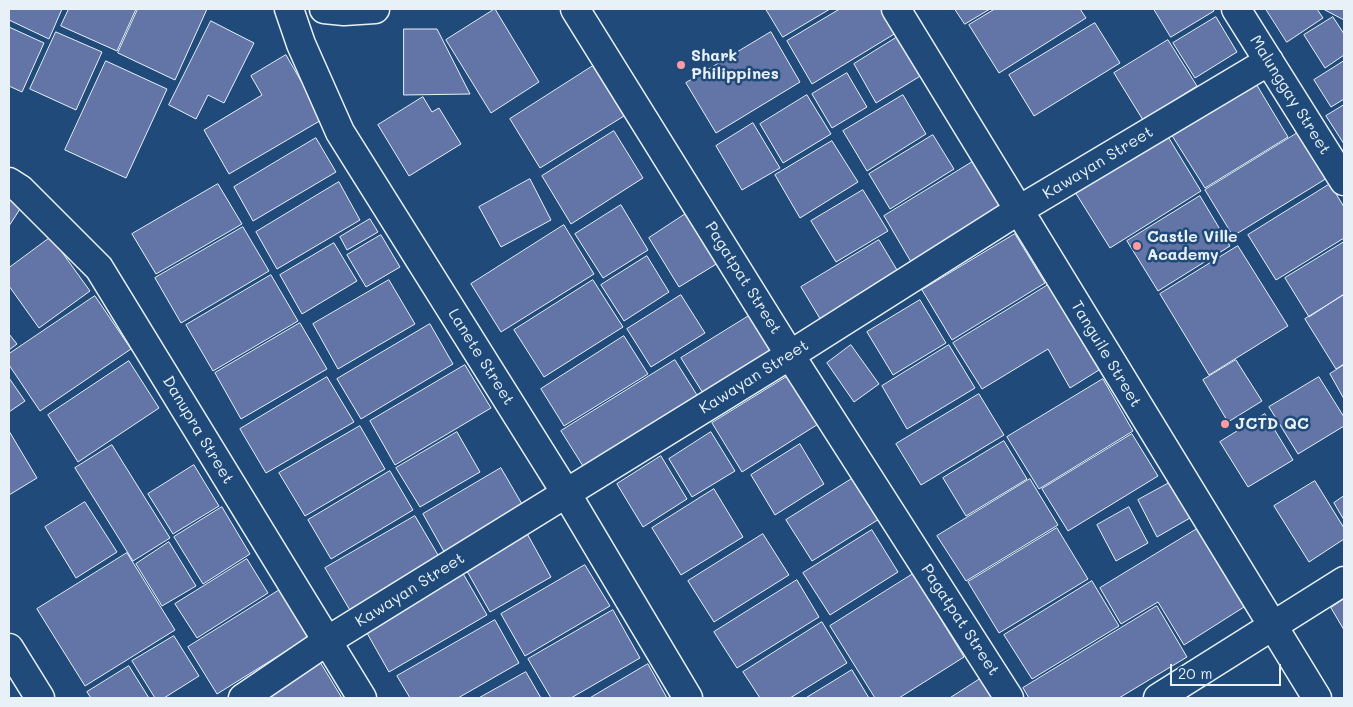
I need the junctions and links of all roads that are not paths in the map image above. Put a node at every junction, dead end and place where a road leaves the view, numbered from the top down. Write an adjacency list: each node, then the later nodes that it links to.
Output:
1 (289, 9): 12 (street, Lanete Street)
2 (337, 9): 3 (street)
3 (375, 9)
4 (575, 9): 11 (street, Pagatpat Street)
5 (896, 9): 10 (street, Tanguile Street)
6 (1236, 9): 7 (street, Malunggay Street)
7 (1270, 61): 8 (street, Malunggay Street); 10 (street, Kawayan Street)
8 (1344, 181)
9 (9, 182): 15 (street, Danupra Street)
10 (1019, 210): 11 (street, Kawayan Street); 14 (street, Tanguile Street)
11 (790, 355): 12 (street, Kawayan Street); 21 (street, Pagatpat Street)
12 (566, 493): 15 (street, Kawayan Street); 20 (street, Lanete Street)
13 (1344, 581): 14 (street)
14 (1274, 627): 22 (street); 23 (street, Tanguile Street)
15 (327, 641): 18 (street, Kawayan Street); 19 (street, Danupra Street)
16 (9, 648): 17 (street)
17 (40, 698)
18 (243, 698)
19 (362, 698)
20 (688, 698)
21 (1010, 698)
22 (1158, 698)
23 (1317, 698)

